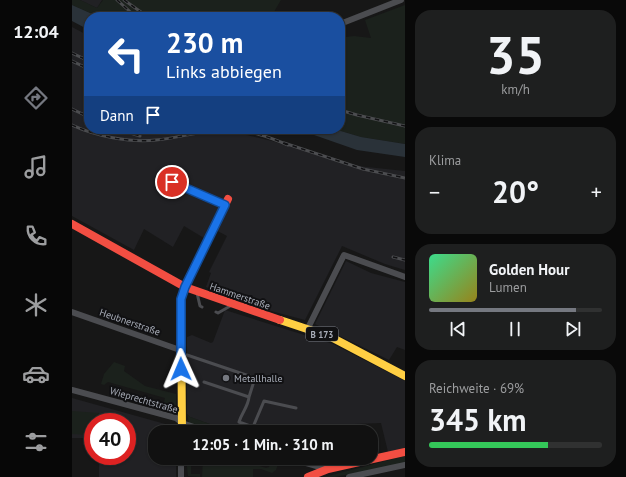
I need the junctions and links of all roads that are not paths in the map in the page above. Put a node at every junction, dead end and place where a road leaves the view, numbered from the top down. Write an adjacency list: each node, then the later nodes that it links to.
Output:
1 (401, 0): 2 (street)
2 (345, 22)
3 (172, 182): 4 (lane)
4 (227, 202): 7 (main road)
5 (72, 224): 7 (main road, Hammerstraße / B 173)
6 (405, 277): 13 (street)
7 (185, 287): 8 (main road, Hammerstraße / B 173); 14 (main road)
8 (196, 291): 9 (main road, Hammerstraße / B 173); 10 (lane)
9 (233, 304): 12 (lane); 13 (main road, Hammerstraße / B 173)
10 (202, 307)
11 (72, 312): 14 (street, Heubnerstraße)
12 (216, 312)
13 (308, 328): 15 (main road, Hammerstraße / B 173)
14 (180, 353): 18 (lane); 20 (main road)
15 (405, 376)
16 (204, 382): 18 (lane)
17 (72, 390): 20 (street, Wieprechtstraße)
18 (249, 397): 22 (lane)
19 (296, 408): 23 (lane)
20 (182, 423): 21 (street, Wieprechtstraße)
21 (188, 425)
22 (247, 425)
23 (254, 425)
24 (405, 452): 28 (main road)
25 (181, 465): 30 (street)
26 (311, 465): 29 (street)
27 (405, 465): 33 (street)
28 (340, 468): 29 (main road); 32 (main road)
29 (328, 469): 31 (main road)
30 (181, 477)
31 (308, 477)
32 (320, 477)
33 (349, 477)

